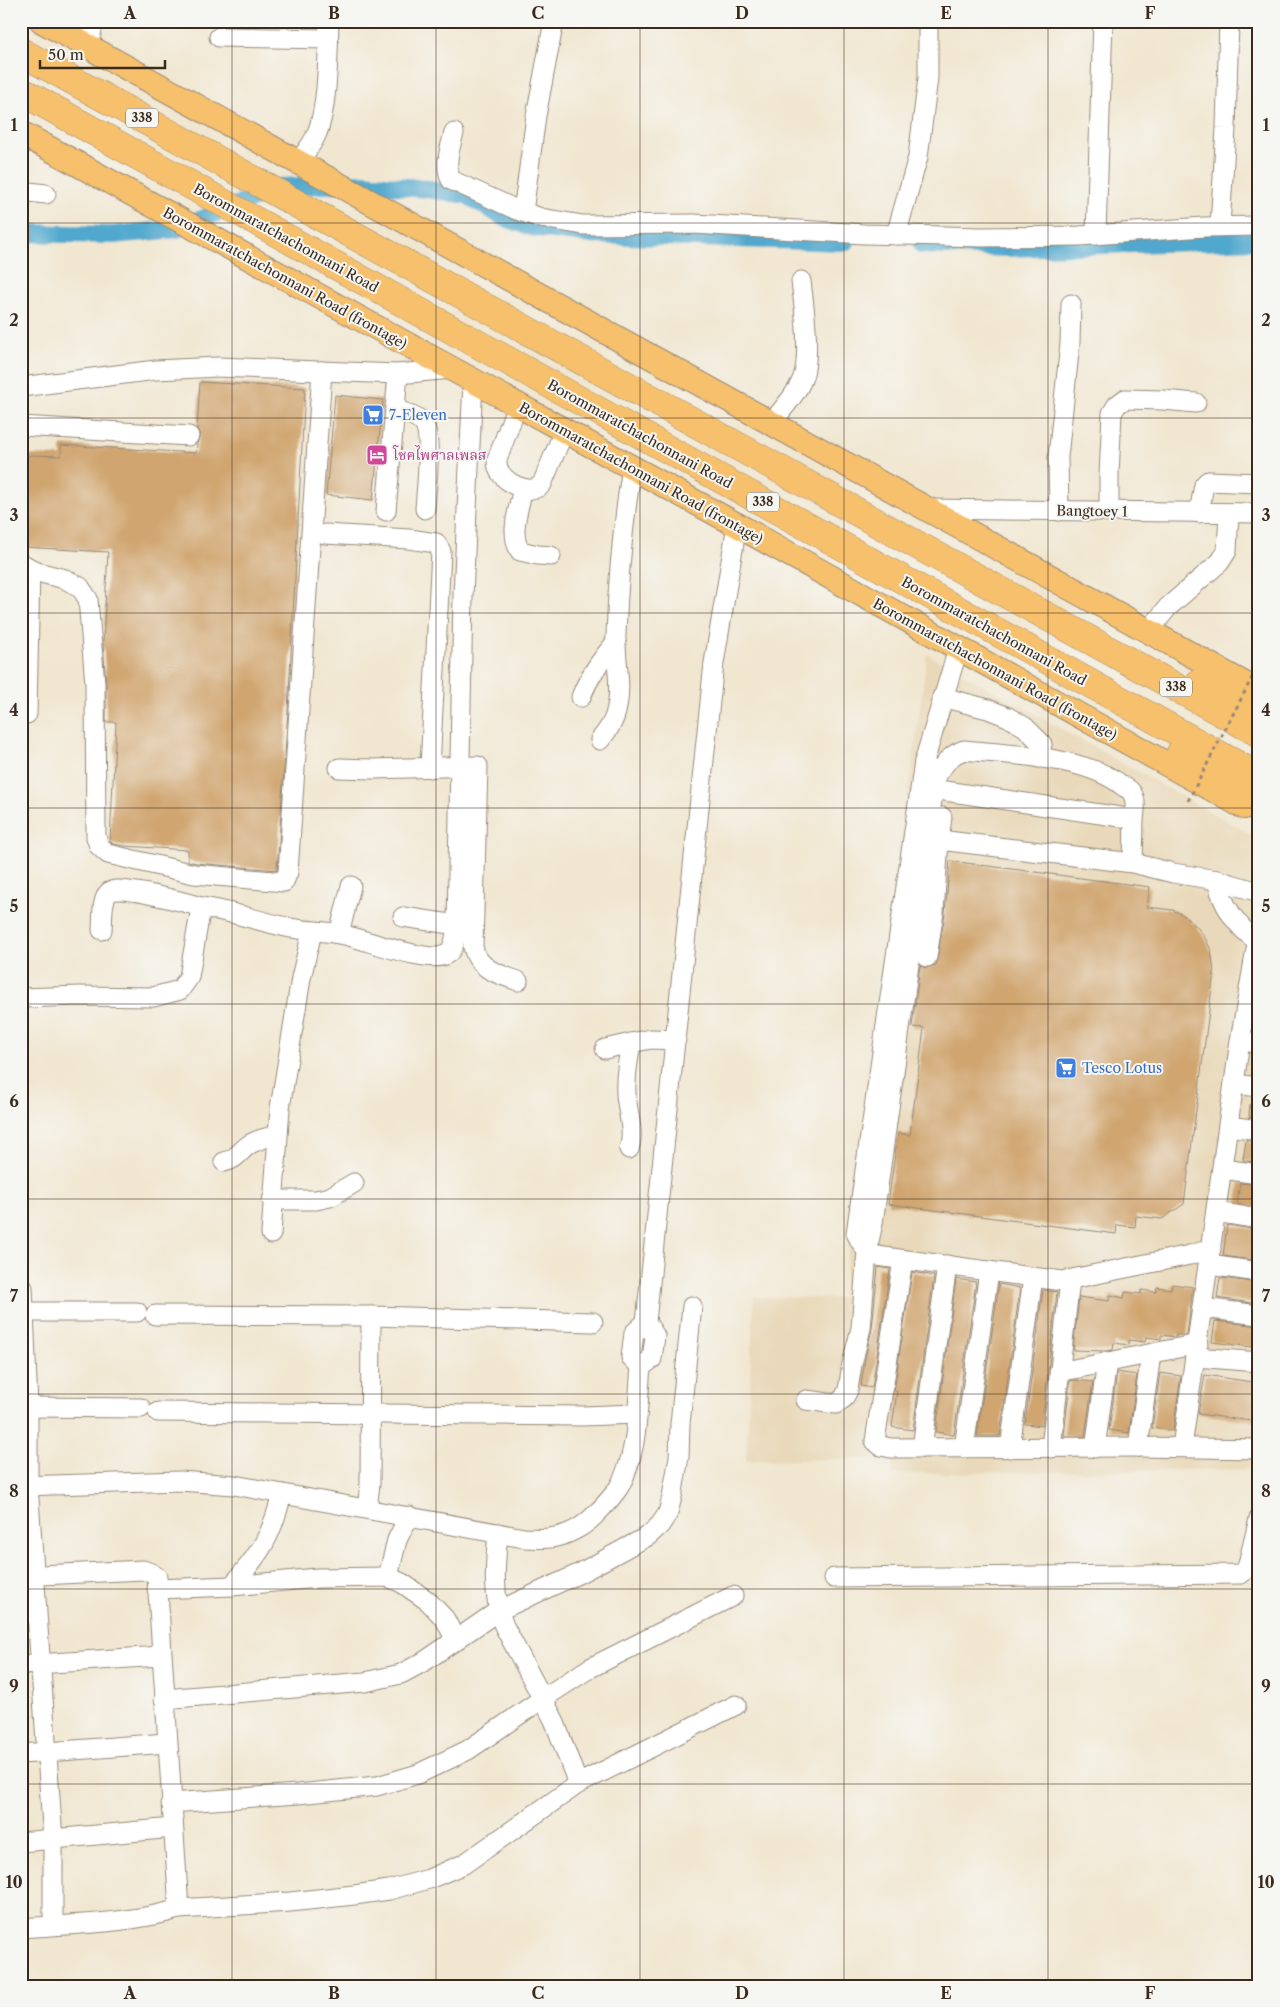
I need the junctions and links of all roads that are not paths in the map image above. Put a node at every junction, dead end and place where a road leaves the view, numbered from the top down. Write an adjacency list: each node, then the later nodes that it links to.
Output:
1 (42, 21): 9 (main road, 338)
2 (94, 21): 9 (street)
3 (554, 21): 17 (street)
4 (928, 21): 20 (street)
5 (1103, 21): 21 (street)
6 (1230, 21): 18 (street)
7 (329, 30): 8 (street); 14 (street)
8 (219, 37)
9 (88, 47): 14 (main road, 338)
10 (21, 52): 54 (highway, 338)
11 (21, 91): 58 (highway, Borommaratchachonnani Road / 338)
12 (21, 133): 24 (main road, Borommaratchachonnani Road (frontage) / 338)
13 (454, 134): 17 (street)
14 (301, 164): 32 (main road, 338)
15 (21, 191): 16 (street)
16 (46, 194)
17 (523, 212): 20 (street)
18 (1220, 226): 19 (street); 21 (street)
19 (1259, 226)
20 (896, 235): 21 (street)
21 (1096, 235)
22 (801, 281): 32 (street)
23 (1071, 304): 42 (street)
24 (451, 369): 26 (street); 27 (main road, Borommaratchachonnani Road (frontage) / 338)
25 (322, 371): 26 (street); 28 (street); 50 (street)
26 (398, 374): 31 (street)
27 (473, 381): 30 (main road, Borommaratchachonnani Road (frontage) / 338); 52 (street)
28 (21, 387)
29 (1196, 403): 43 (street)
30 (517, 405): 34 (main road, Borommaratchachonnani Road (frontage) / 338); 38 (street)
31 (395, 409): 39 (street); 41 (street)
32 (771, 424): 40 (main road, 338)
33 (21, 426): 35 (street)
34 (564, 431): 36 (main road, Borommaratchachonnani Road (frontage) / 338); 38 (street)
35 (189, 436)
36 (632, 468): 47 (main road, Borommaratchachonnani Road (frontage) / 338); 55 (street)
37 (1259, 483): 44 (street)
38 (523, 488): 49 (street)
39 (425, 509)
40 (926, 509): 42 (street, Bangtoey 1); 53 (main road, 338)
41 (386, 511)
42 (1059, 511): 43 (street, Bangtoey 1)
43 (1110, 512): 44 (street, Bangtoey 1)
44 (1199, 513): 45 (street, Bangtoey 1)
45 (1229, 513): 46 (street, Bangtoey 1); 53 (street)
46 (1259, 513)
47 (737, 525): 56 (main road, Borommaratchachonnani Road (frontage) / 338); 90 (street)
48 (325, 534): 51 (street)
49 (551, 556)
50 (26, 566): 62 (street)
51 (438, 594): 52 (street); 68 (street)
52 (462, 596): 69 (street)
53 (1149, 630): 57 (main road, 338)
54 (1094, 640): 61 (highway); 63 (highway, 338)
55 (616, 642): 60 (street); 64 (street)
56 (958, 648): 59 (street); 73 (main road, Borommaratchachonnani Road (frontage) / 338)
57 (1257, 682)
58 (1098, 688): 70 (highway, Borommaratchachonnani Road / 338); 72 (highway)
59 (942, 697): 65 (street); 66 (street)
60 (581, 698)
61 (1259, 709)
62 (27, 714)
63 (1259, 733)
64 (600, 740)
65 (1039, 758): 71 (street); 74 (street)
66 (924, 762): 71 (street); 109 (street)
67 (338, 768): 68 (street)
68 (430, 768): 69 (street)
69 (459, 768): 82 (street); 88 (street)
70 (1259, 777)
71 (940, 784): 74 (street); 75 (street); 109 (street)
72 (1259, 804)
73 (1259, 815)
74 (1134, 820): 76 (street)
75 (939, 840): 76 (street); 87 (street)
76 (1133, 863): 77 (street)
77 (1217, 880): 79 (street); 86 (street)
78 (351, 886): 85 (street)
79 (1259, 892)
80 (201, 906): 83 (street); 84 (street); 89 (street)
81 (404, 917): 82 (street)
82 (457, 925): 85 (street)
83 (102, 930)
84 (312, 932): 85 (street); 99 (street)
85 (339, 934)
86 (1258, 936): 91 (street)
87 (927, 957)
88 (518, 981)
89 (21, 998)
90 (676, 1040): 92 (street); 132 (street)
91 (1240, 1041): 93 (street); 95 (street)
92 (631, 1043): 94 (street); 100 (street)
93 (1259, 1043)
94 (605, 1049)
95 (1234, 1084): 96 (street); 97 (street)
96 (1259, 1087)
97 (1228, 1126): 98 (street); 102 (street)
98 (1259, 1130)
99 (277, 1134): 101 (street); 105 (street)
100 (629, 1148)
101 (224, 1162)
102 (1222, 1169): 103 (street); 106 (street)
103 (1259, 1174)
104 (354, 1183): 105 (street)
105 (272, 1200): 108 (street)
106 (1216, 1212): 107 (street); 110 (street)
107 (1259, 1218)
108 (271, 1234)
109 (867, 1252): 111 (street); 130 (street)
110 (1210, 1257): 114 (street); 116 (street); 119 (street)
111 (904, 1260): 112 (street); 136 (street)
112 (947, 1265): 113 (street); 136 (street)
113 (989, 1271): 115 (street); 137 (street)
114 (1259, 1272)
115 (1033, 1277): 116 (street); 138 (street)
116 (1070, 1280): 129 (street)
117 (21, 1285): 120 (street)
118 (692, 1306): 154 (street)
119 (1203, 1308): 121 (street); 124 (street)
120 (24, 1312): 122 (street); 128 (street)
121 (1259, 1315)
122 (371, 1316): 123 (street); 133 (street)
123 (594, 1322)
124 (1197, 1351): 125 (street); 127 (street); 135 (street)
125 (1151, 1354): 126 (street); 134 (street)
126 (1107, 1362): 129 (street); 140 (street)
127 (1259, 1362)
128 (24, 1371): 131 (street)
129 (1059, 1372): 139 (street)
130 (806, 1400)
131 (28, 1407): 133 (street); 142 (street)
132 (636, 1414): 133 (street); 147 (street)
133 (371, 1415): 144 (street)
134 (1138, 1447): 135 (street); 140 (street)
135 (1182, 1447): 141 (street)
136 (922, 1448): 137 (street)
137 (964, 1448): 138 (street)
138 (1010, 1448): 139 (street)
139 (1051, 1448): 140 (street)
140 (1096, 1448)
141 (1259, 1449)
142 (25, 1485): 143 (street); 148 (street)
143 (282, 1494): 144 (street); 151 (street)
144 (367, 1509): 145 (street)
145 (409, 1516): 147 (street); 149 (street)
146 (1259, 1518): 150 (street)
147 (498, 1533): 154 (street)
148 (28, 1576): 152 (street); 157 (street)
149 (388, 1577): 151 (street); 155 (street)
150 (834, 1578)
151 (232, 1586): 152 (street)
152 (157, 1589): 156 (street)
153 (733, 1596): 160 (street)
154 (498, 1611): 155 (street); 160 (street)
155 (456, 1641): 159 (street)
156 (161, 1656): 157 (street); 159 (street)
157 (40, 1663): 158 (street); 163 (street)
158 (21, 1665)
159 (164, 1699): 162 (street)
160 (542, 1699): 165 (street); 166 (street)
161 (736, 1705): 165 (street)
162 (167, 1743): 163 (street); 166 (street)
163 (47, 1752): 164 (street); 168 (street)
164 (21, 1754)
165 (578, 1784): 170 (street)
166 (172, 1803): 167 (street)
167 (173, 1828): 168 (street); 170 (street)
168 (53, 1840): 169 (street); 171 (street)
169 (21, 1842)
170 (179, 1909): 171 (street)
171 (54, 1924): 172 (street)
172 (21, 1928)

